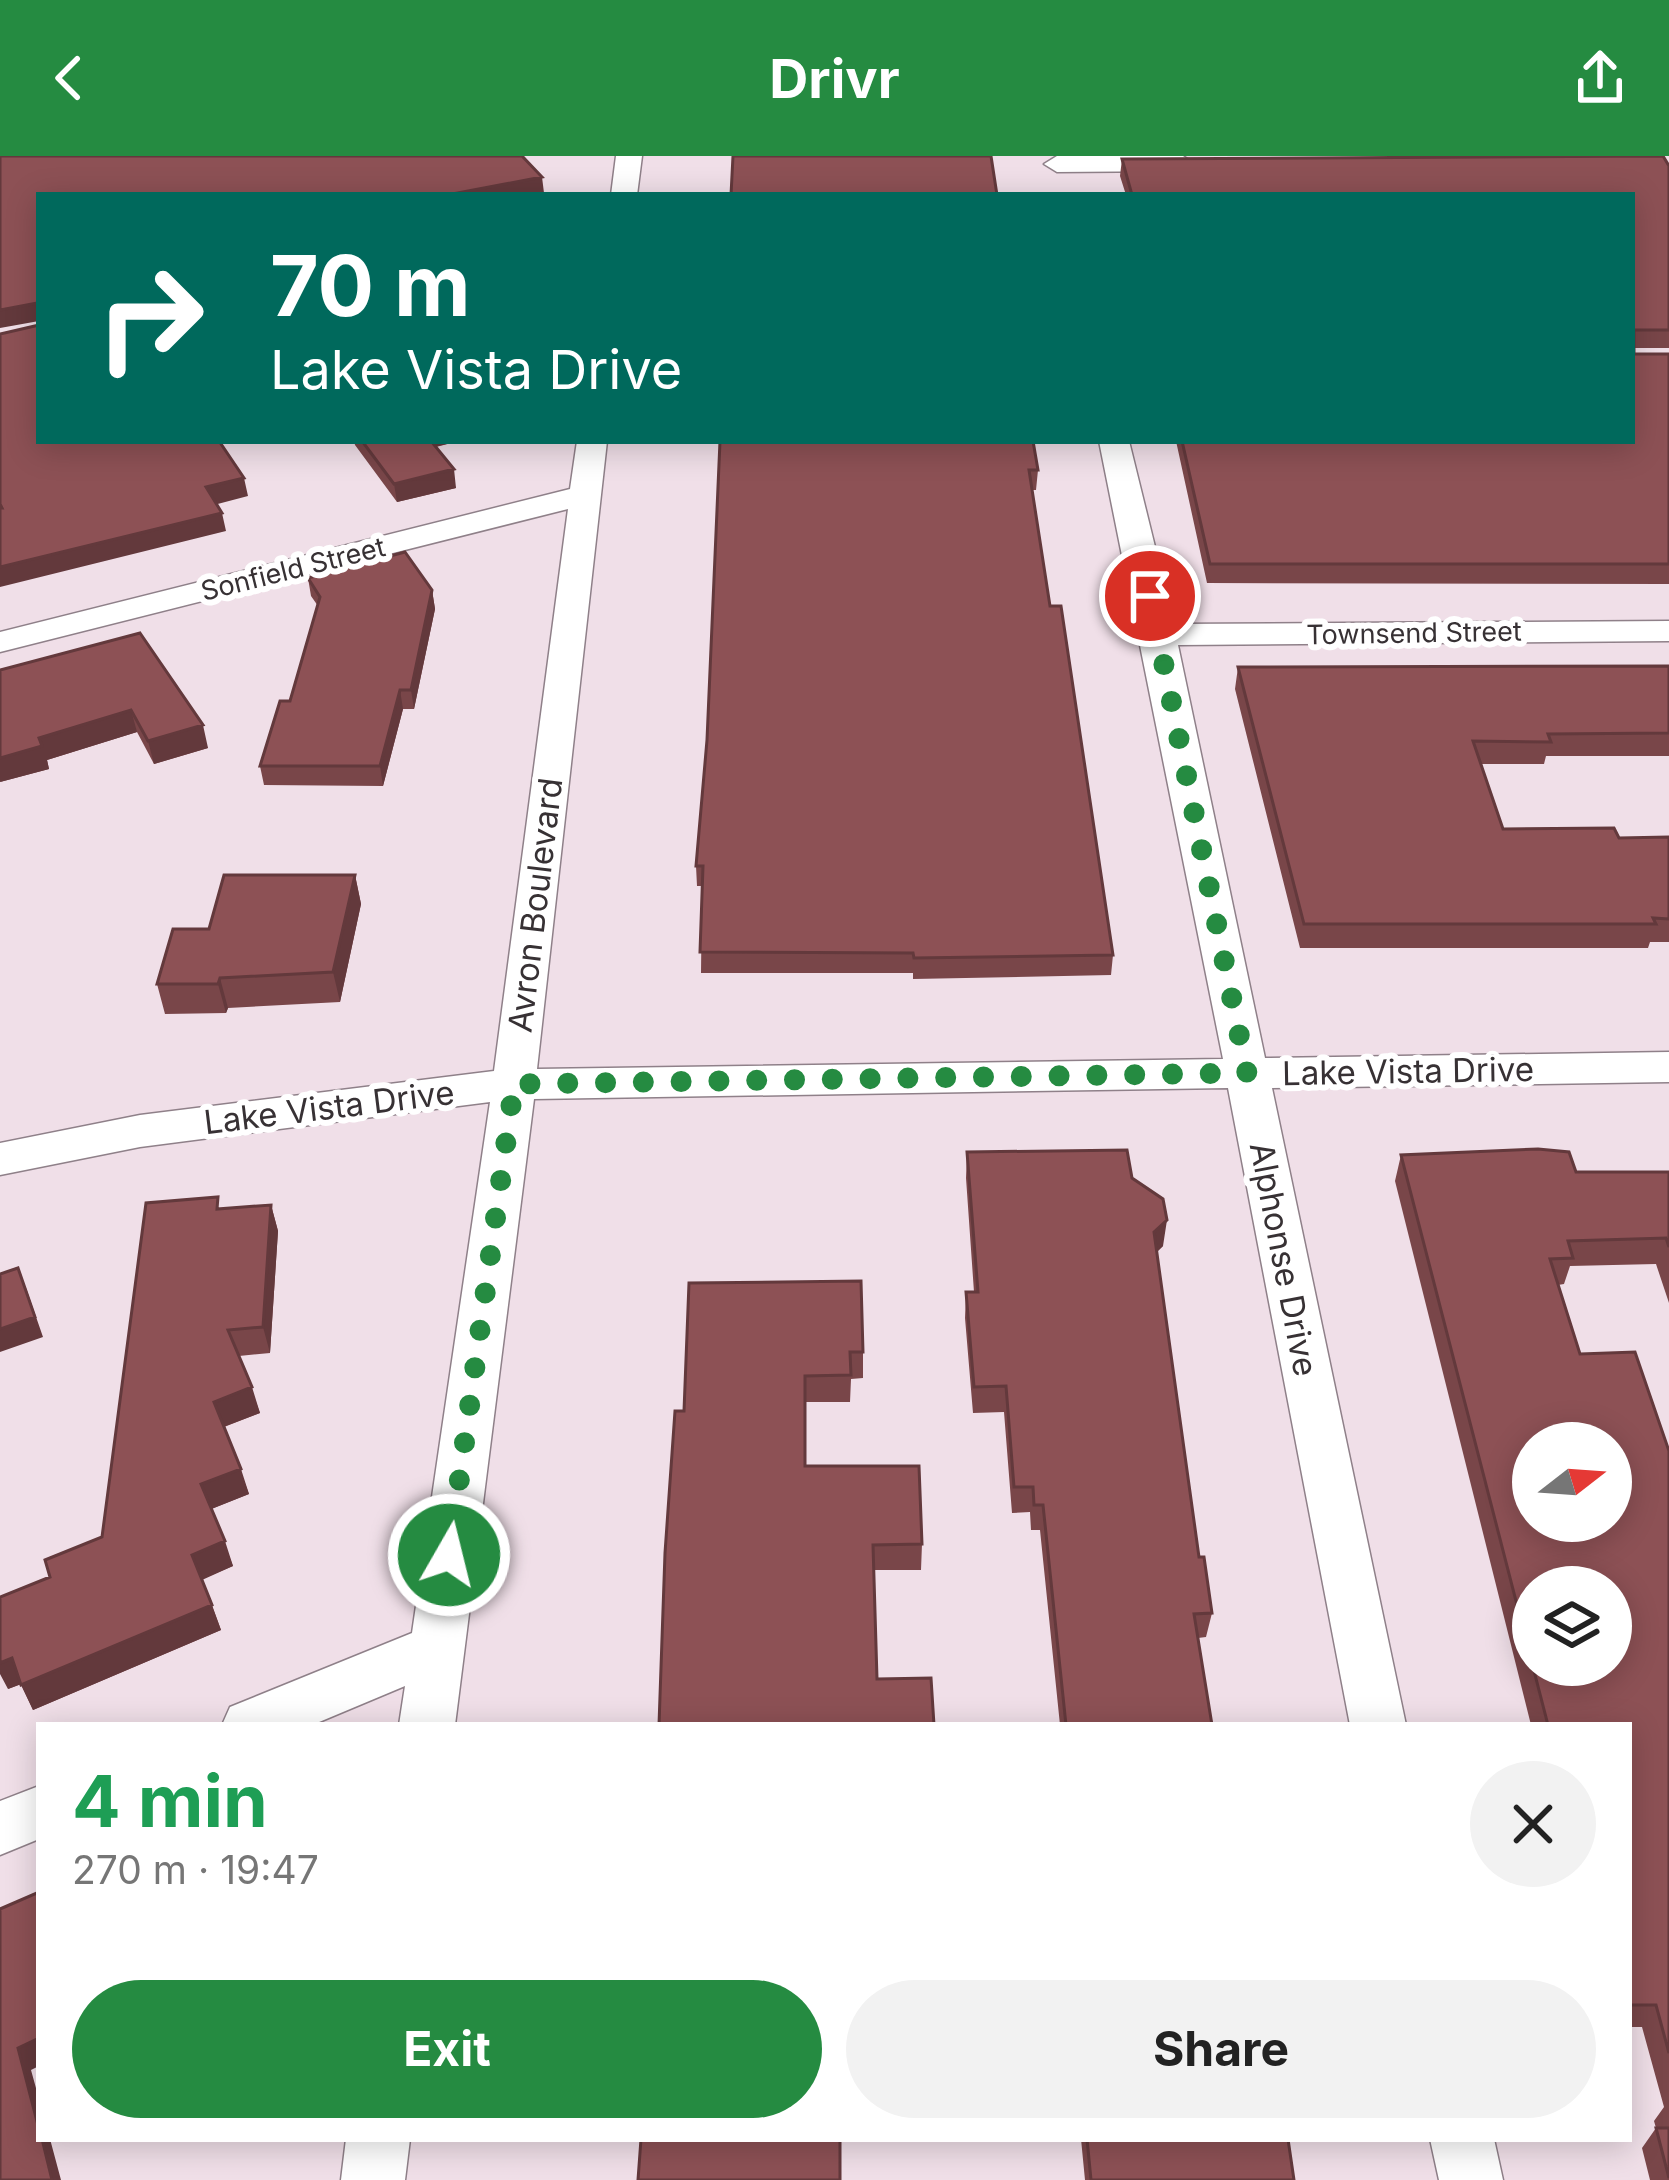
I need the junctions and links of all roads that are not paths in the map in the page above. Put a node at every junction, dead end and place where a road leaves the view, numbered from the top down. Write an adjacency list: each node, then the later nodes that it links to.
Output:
1 (628, 156): 4 (street)
2 (1056, 160): 3 (street); 5 (street)
3 (1198, 163)
4 (624, 192)
5 (1062, 192)
6 (592, 444): 8 (street, Avron Boulevard)
7 (1115, 444): 10 (street, Alphonse Drive)
8 (585, 495): 11 (street, Sonfield Street); 14 (street, Avron Boulevard)
9 (1669, 631): 10 (street, Townsend Street)
10 (1159, 635): 13 (street, Alphonse Drive)
11 (0, 642)
12 (1669, 1067): 13 (street, Lake Vista Drive)
13 (1247, 1073): 14 (street, Lake Vista Drive); 19 (street, Alphonse Drive)
14 (514, 1084): 15 (street, Lake Vista Drive); 16 (street, Avron Boulevard)
15 (0, 1159)
16 (436, 1648): 17 (street); 18 (street, Avron Boulevard)
17 (257, 1722)
18 (427, 1722)
19 (1377, 1722)
20 (36, 1813): 21 (street)
21 (0, 1828)
22 (378, 2142): 24 (street)
23 (1463, 2142): 25 (street)
24 (373, 2180)
25 (1471, 2180)

